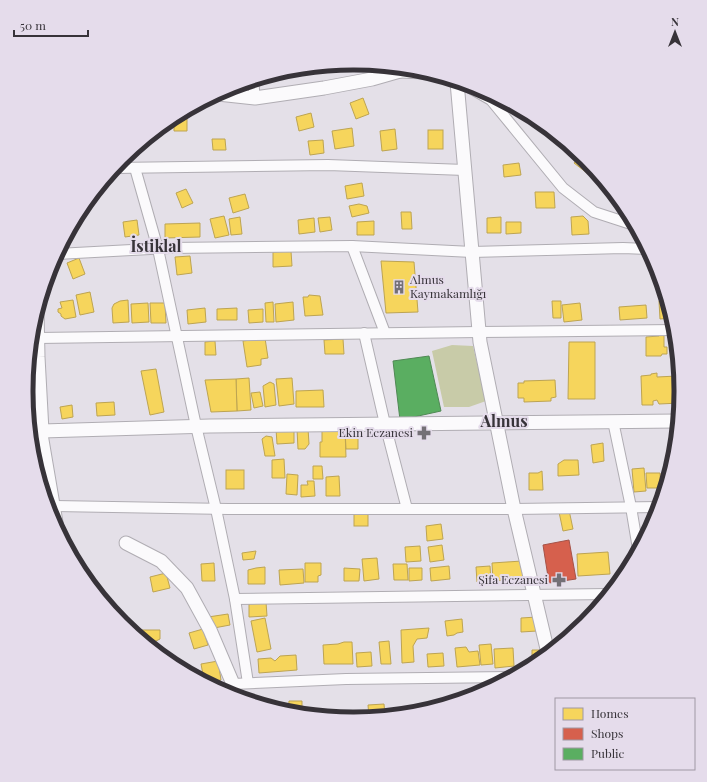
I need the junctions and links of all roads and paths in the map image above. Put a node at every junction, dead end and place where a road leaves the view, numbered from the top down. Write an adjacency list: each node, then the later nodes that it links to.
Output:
1 (392, 73): 5 (street)
2 (254, 87): 5 (street)
3 (458, 88): 9 (street)
4 (230, 95): 5 (street)
5 (255, 98)
6 (494, 103): 10 (street)
7 (124, 168): 8 (street)
8 (135, 168): 9 (street); 12 (street)
9 (465, 170): 14 (street)
10 (626, 222)
11 (352, 246): 12 (street); 14 (street); 18 (street)
12 (158, 249): 15 (street); 20 (street)
13 (641, 249): 14 (street)
14 (472, 252): 17 (street)
15 (64, 254)
16 (668, 330): 17 (street)
17 (479, 332): 18 (street); 24 (street)
18 (385, 333): 19 (street)
19 (364, 334): 20 (street); 25 (street)
20 (177, 336): 21 (street); 26 (street)
21 (38, 338): 27 (street)
22 (612, 421): 23 (street); 24 (street); 29 (street)
23 (672, 421)
24 (497, 423): 25 (street); 33 (street)
25 (385, 424): 26 (street); 32 (street)
26 (196, 426): 27 (street); 31 (street)
27 (36, 432): 28 (street)
28 (55, 506): 31 (street); 34 (street)
29 (631, 507): 30 (street); 33 (street); 35 (street)
30 (652, 507)
31 (216, 509): 32 (street); 39 (street)
32 (407, 509): 33 (street)
33 (514, 509): 37 (street)
34 (56, 510)
35 (637, 541)
36 (126, 543): 43 (street)
37 (534, 594): 38 (street); 39 (street); 40 (street)
38 (601, 594)
39 (235, 599): 42 (street)
40 (547, 647)
41 (497, 677): 42 (street)
42 (248, 684): 44 (street)
43 (231, 687)
44 (234, 688)

